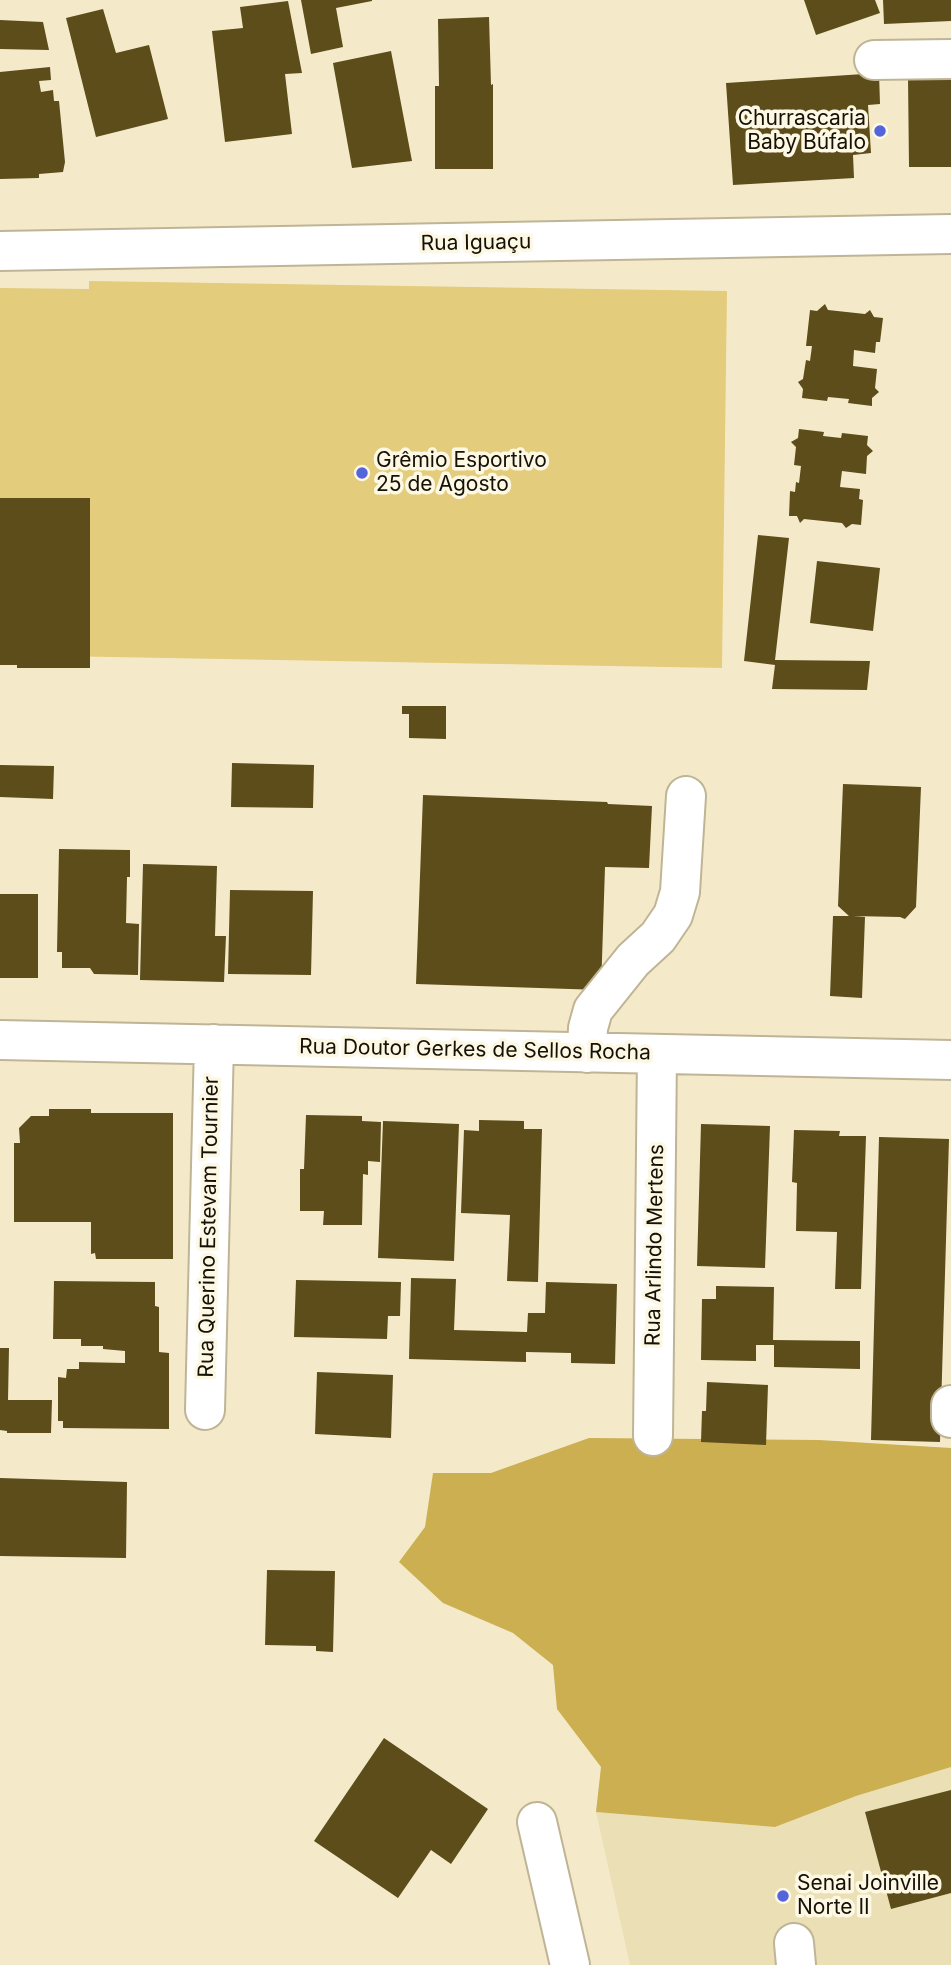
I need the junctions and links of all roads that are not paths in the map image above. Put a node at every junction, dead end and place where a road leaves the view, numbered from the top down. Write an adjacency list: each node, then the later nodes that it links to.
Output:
1 (874, 60): 2 (street)
2 (951, 60)
3 (951, 234): 4 (street, Rua Iguaçu)
4 (0, 251)
5 (686, 796): 8 (street)
6 (0, 1040): 7 (street, Rua Doutor Gerkes de Sellos Rocha)
7 (214, 1044): 8 (street, Rua Doutor Gerkes de Sellos Rocha); 12 (street, Rua Querino Estevam Tournier)
8 (587, 1052): 9 (street, Rua Doutor Gerkes de Sellos Rocha)
9 (657, 1054): 10 (street, Rua Doutor Gerkes de Sellos Rocha); 14 (street, Rua Arlindo Mertens)
10 (951, 1060)
11 (951, 1405): 13 (street)
12 (205, 1410)
13 (951, 1418)
14 (653, 1436)
15 (537, 1822): 16 (street)
16 (570, 1965)

